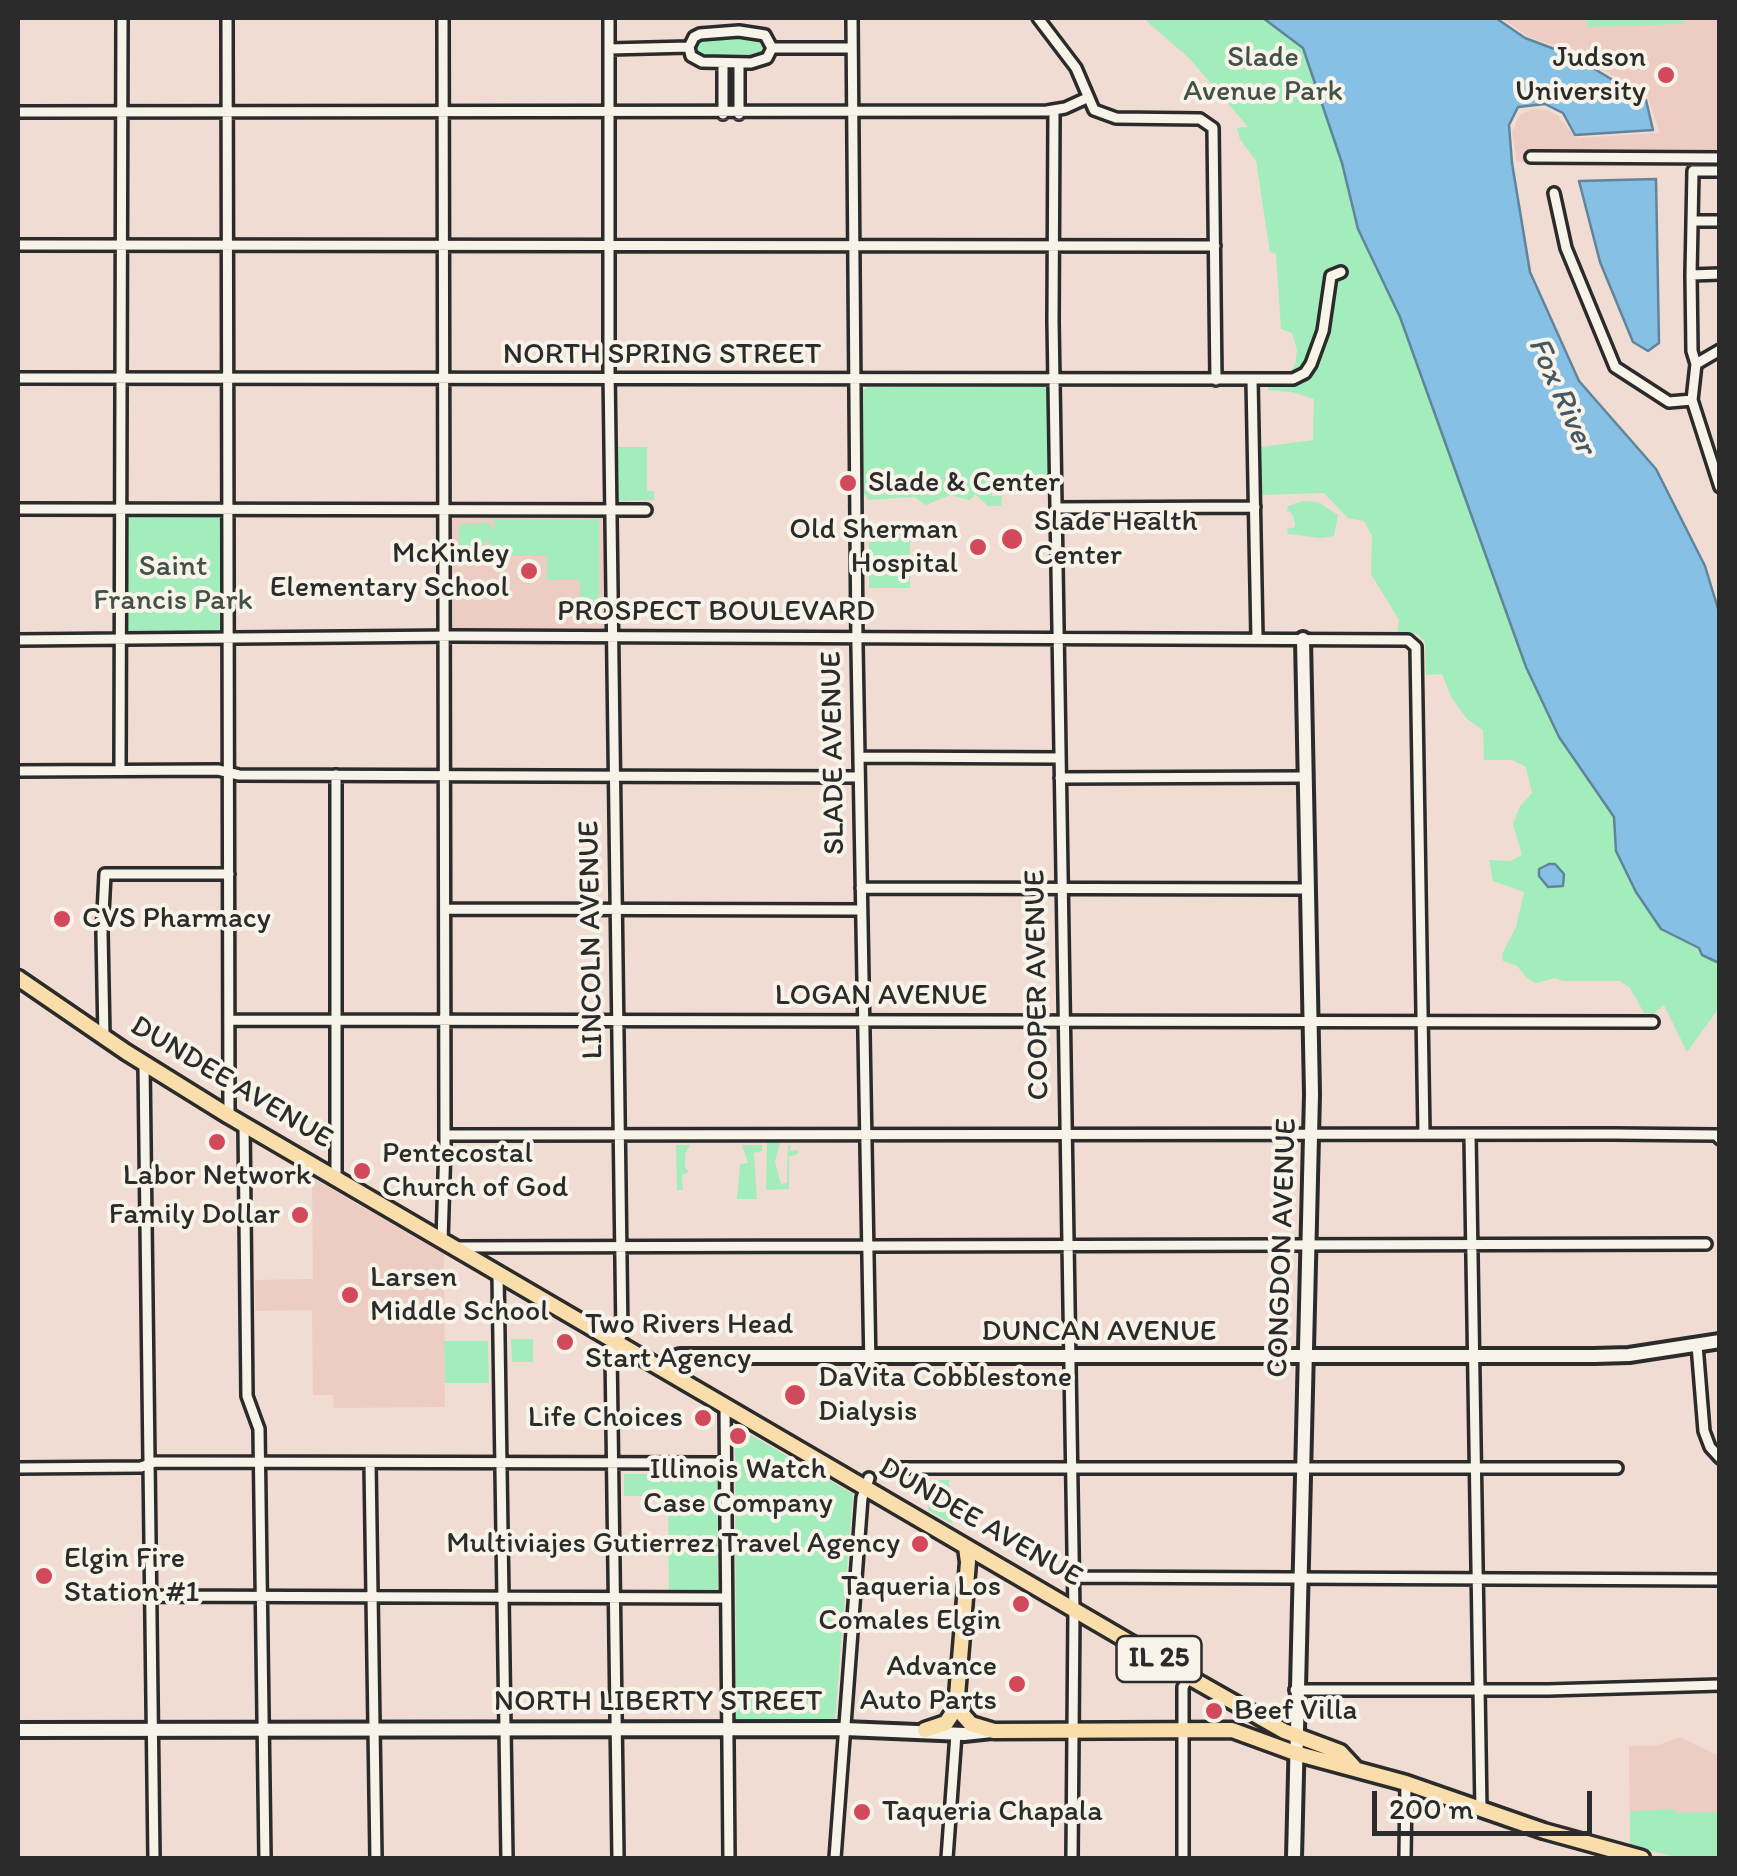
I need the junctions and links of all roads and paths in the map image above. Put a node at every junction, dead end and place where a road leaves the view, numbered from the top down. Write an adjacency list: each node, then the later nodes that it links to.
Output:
1 (122, 18): 20 (street)
2 (227, 18): 21 (street)
3 (443, 18): 22 (street)
4 (609, 18): 14 (street, LINCOLN AVENUE)
5 (722, 18): 9 (street)
6 (739, 18): 10 (street)
7 (852, 18): 13 (street, SLADE AVENUE)
8 (1038, 18): 17 (street)
9 (722, 31): 10 (street); 11 (street)
10 (739, 31): 12 (street)
11 (688, 47): 14 (street); 15 (street)
12 (772, 48): 13 (street); 16 (street)
13 (852, 48): 23 (street, SLADE AVENUE)
14 (609, 49): 24 (street, LINCOLN AVENUE)
15 (723, 63): 16 (street); 25 (street)
16 (739, 63): 26 (street)
17 (1086, 98): 18 (street); 40 (street)
18 (1054, 111): 23 (street); 39 (street, COOPER AVENUE)
19 (18, 112): 20 (street)
20 (122, 112): 21 (street); 34 (street)
21 (228, 112): 22 (street); 35 (street)
22 (443, 113): 24 (street); 36 (street)
23 (852, 113): 26 (street); 38 (street, SLADE AVENUE)
24 (609, 114): 25 (street); 37 (street, LINCOLN AVENUE)
25 (723, 114): 26 (street)
26 (739, 114)
27 (1532, 157): 28 (street)
28 (1720, 158)
29 (1720, 171): 31 (street)
30 (1554, 193): 55 (street)
31 (1693, 221): 32 (street); 42 (street)
32 (1720, 221)
33 (18, 245): 34 (street)
34 (121, 245): 35 (street); 47 (street)
35 (228, 245): 36 (street); 48 (street)
36 (444, 245): 37 (street); 49 (street)
37 (609, 245): 38 (street); 50 (street, LINCOLN AVENUE)
38 (852, 246): 39 (street); 51 (street, SLADE AVENUE)
39 (1052, 246): 40 (street); 52 (street, COOPER AVENUE)
40 (1215, 246): 53 (street)
41 (1341, 272): 54 (street, NORTH SPRING STREET)
42 (1691, 274): 43 (street); 45 (street)
43 (1720, 274)
44 (1720, 350): 45 (street)
45 (1696, 364): 55 (street)
46 (18, 378): 47 (street, NORTH SPRING STREET)
47 (122, 378): 48 (street, NORTH SPRING STREET); 60 (street)
48 (228, 378): 49 (street, NORTH SPRING STREET); 61 (street)
49 (444, 380): 50 (street, NORTH SPRING STREET); 63 (street)
50 (609, 380): 51 (street, NORTH SPRING STREET); 62 (street, LINCOLN AVENUE)
51 (854, 380): 52 (street, NORTH SPRING STREET); 67 (street, SLADE AVENUE)
52 (1054, 380): 53 (street, NORTH SPRING STREET); 58 (street, COOPER AVENUE)
53 (1216, 380): 54 (street, NORTH SPRING STREET)
54 (1252, 380): 57 (street)
55 (1692, 400): 56 (street)
56 (1720, 487)
57 (1255, 507): 58 (street); 69 (street)
58 (1056, 508): 68 (street, COOPER AVENUE)
59 (18, 509): 60 (street)
60 (121, 509): 61 (street); 72 (street)
61 (228, 509): 63 (street); 73 (street)
62 (611, 509): 63 (street); 64 (street); 66 (street, LINCOLN AVENUE)
63 (444, 510): 65 (street)
64 (646, 510)
65 (444, 636): 66 (street, PROSPECT BOULEVARD); 73 (street, PROSPECT BOULEVARD); 80 (street)
66 (613, 636): 67 (street, PROSPECT BOULEVARD); 81 (street, LINCOLN AVENUE)
67 (857, 637): 68 (street, PROSPECT BOULEVARD); 74 (street, SLADE AVENUE)
68 (1058, 638): 69 (street, PROSPECT BOULEVARD); 75 (street, COOPER AVENUE)
69 (1257, 638): 70 (street, PROSPECT BOULEVARD)
70 (1303, 639): 83 (street, CONGDON AVENUE); 100 (street, PROSPECT BOULEVARD)
71 (18, 640): 72 (street, PROSPECT BOULEVARD)
72 (120, 640): 73 (street, PROSPECT BOULEVARD); 77 (street)
73 (228, 640): 78 (street)
74 (859, 757): 75 (street); 82 (street, SLADE AVENUE)
75 (1060, 758): 84 (street, COOPER AVENUE)
76 (18, 770): 77 (street)
77 (120, 770): 78 (street)
78 (228, 772): 79 (street); 85 (street)
79 (336, 775): 80 (street); 94 (street)
80 (444, 775): 81 (street); 89 (street)
81 (614, 776): 82 (street); 90 (street, LINCOLN AVENUE)
82 (860, 777): 86 (street, SLADE AVENUE)
83 (1306, 777): 84 (street); 88 (street, CONGDON AVENUE)
84 (1060, 778): 87 (street, COOPER AVENUE)
85 (229, 874): 93 (street); 102 (street)
86 (861, 888): 87 (street); 91 (street, SLADE AVENUE)
87 (1062, 888): 88 (street); 97 (street, COOPER AVENUE)
88 (1308, 889): 99 (street, CONGDON AVENUE)
89 (445, 909): 90 (street); 95 (street)
90 (616, 910): 91 (street); 96 (street, LINCOLN AVENUE)
91 (861, 910): 98 (street, SLADE AVENUE)
92 (18, 978): 102 (main road, DUNDEE AVENUE)
93 (230, 1020): 94 (street, LOGAN AVENUE); 104 (street)
94 (336, 1020): 95 (street, LOGAN AVENUE); 114 (street)
95 (445, 1021): 96 (street, LOGAN AVENUE); 111 (street)
96 (618, 1021): 98 (street, LOGAN AVENUE); 112 (street, LINCOLN AVENUE)
97 (1064, 1021): 98 (street, LOGAN AVENUE); 99 (street, LOGAN AVENUE); 107 (street, COOPER AVENUE)
98 (864, 1022): 106 (street, SLADE AVENUE)
99 (1312, 1022): 100 (street, LOGAN AVENUE); 108 (street, CONGDON AVENUE)
100 (1423, 1022): 101 (street, LOGAN AVENUE); 109 (street)
101 (1654, 1022)
102 (104, 1037): 103 (main road, DUNDEE AVENUE)
103 (144, 1064): 104 (main road, DUNDEE AVENUE); 138 (street)
104 (229, 1116): 105 (main road, DUNDEE AVENUE)
105 (244, 1124): 114 (main road, DUNDEE AVENUE); 133 (street)
106 (866, 1134): 107 (street); 112 (street); 121 (street, SLADE AVENUE)
107 (1066, 1134): 108 (street); 119 (street, COOPER AVENUE)
108 (1311, 1134): 109 (street); 116 (street, CONGDON AVENUE)
109 (1424, 1134): 110 (street)
110 (1470, 1134): 113 (street); 120 (street)
111 (445, 1135): 112 (street); 115 (street)
112 (619, 1135): 118 (street, LINCOLN AVENUE)
113 (1718, 1137)
114 (336, 1179): 115 (main road, DUNDEE AVENUE)
115 (447, 1244): 118 (street); 122 (main road, DUNDEE AVENUE)
116 (1309, 1244): 119 (street); 120 (street); 126 (street, CONGDON AVENUE)
117 (1706, 1244): 120 (street)
118 (621, 1245): 121 (street); 123 (street, LINCOLN AVENUE)
119 (1068, 1245): 121 (street); 128 (street, COOPER AVENUE)
120 (1472, 1245): 127 (street)
121 (867, 1247): 129 (street, SLADE AVENUE)
122 (498, 1274): 123 (main road, DUNDEE AVENUE); 134 (street)
123 (616, 1342): 130 (main road, DUNDEE AVENUE); 135 (street, LINCOLN AVENUE)
124 (1720, 1342): 125 (street, DUNCAN AVENUE)
125 (1698, 1345): 127 (street, DUNCAN AVENUE); 132 (street)
126 (1305, 1356): 127 (street, DUNCAN AVENUE); 128 (street, DUNCAN AVENUE); 142 (street, CONGDON AVENUE)
127 (1474, 1356): 143 (street)
128 (1070, 1357): 129 (street, DUNCAN AVENUE); 141 (street, COOPER AVENUE)
129 (870, 1362): 130 (street, DUNCAN AVENUE)
130 (666, 1371): 131 (main road, DUNDEE AVENUE)
131 (725, 1406): 137 (street); 145 (main road, DUNDEE AVENUE)
132 (1720, 1458)
133 (260, 1462): 136 (street); 138 (street); 153 (street)
134 (501, 1462): 135 (street); 136 (street); 156 (street)
135 (613, 1462): 137 (street); 157 (street, LINCOLN AVENUE)
136 (370, 1463): 154 (street)
137 (725, 1463): 158 (street)
138 (148, 1465): 139 (street); 155 (street)
139 (18, 1468)
140 (898, 1468): 141 (street)
141 (1071, 1468): 142 (street); 149 (street, COOPER AVENUE)
142 (1302, 1468): 143 (street); 150 (street, CONGDON AVENUE)
143 (1476, 1468): 144 (street); 151 (street)
144 (1617, 1468)
145 (868, 1483): 146 (main road, DUNDEE AVENUE); 172 (street)
146 (966, 1547): 147 (main road, DUNDEE AVENUE / IL 25); 148 (main road)
147 (993, 1562): 148 (main road); 159 (main road, DUNDEE AVENUE / IL 25)
148 (967, 1574): 164 (main road)
149 (1073, 1577): 150 (street); 159 (street, COOPER AVENUE)
150 (1298, 1578): 151 (street); 162 (street, CONGDON AVENUE)
151 (1478, 1579): 152 (street); 163 (street)
152 (1720, 1580)
153 (262, 1595): 154 (street); 155 (street); 165 (street)
154 (373, 1595): 156 (street); 166 (street)
155 (150, 1596): 169 (street)
156 (504, 1596): 157 (street); 170 (street)
157 (614, 1596): 158 (street); 167 (street, LINCOLN AVENUE)
158 (726, 1598): 171 (street)
159 (1074, 1610): 160 (main road, DUNDEE AVENUE / IL 25); 176 (street, COOPER AVENUE)
160 (1189, 1676): 177 (street); 179 (main road, DUNDEE AVENUE / IL 25)
161 (1720, 1685): 163 (street)
162 (1296, 1690): 163 (street); 179 (street, CONGDON AVENUE)
163 (1480, 1690): 183 (street)
164 (958, 1700): 173 (main road); 175 (main road)
165 (263, 1729): 166 (street, NORTH LIBERTY STREET / IL 25); 169 (street, NORTH LIBERTY STREET / IL 25); 186 (street)
166 (374, 1729): 170 (street, NORTH LIBERTY STREET / IL 25); 187 (street)
167 (616, 1729): 170 (street, NORTH LIBERTY STREET / IL 25); 171 (street, NORTH LIBERTY STREET / IL 25); 189 (street, LINCOLN AVENUE)
168 (18, 1730): 169 (street, NORTH LIBERTY STREET / IL 25)
169 (152, 1730): 185 (street)
170 (504, 1730): 188 (street)
171 (727, 1730): 172 (street, NORTH LIBERTY STREET / IL 25); 190 (street)
172 (845, 1730): 173 (street, NORTH LIBERTY STREET / IL 25); 191 (street)
173 (926, 1730): 178 (street, NORTH LIBERTY STREET / IL 25)
174 (1232, 1730): 177 (main road, NORTH LIBERTY STREET / IL 25); 179 (main road); 180 (main road, NORTH LIBERTY STREET / IL 25)
175 (994, 1731): 176 (main road, NORTH LIBERTY STREET / IL 25); 178 (street, NORTH LIBERTY STREET / IL 25)
176 (1072, 1731): 177 (main road, NORTH LIBERTY STREET / IL 25); 193 (street, COOPER AVENUE)
177 (1184, 1731): 194 (street)
178 (956, 1734): 192 (street)
179 (1295, 1734): 180 (street, CONGDON AVENUE); 181 (main road, DUNDEE AVENUE / IL 25)
180 (1294, 1753): 181 (main road, DUNDEE AVENUE / IL 25); 195 (street, CONGDON AVENUE)
181 (1350, 1763): 182 (main road, DUNDEE AVENUE / IL 25)
182 (1406, 1783): 183 (main road, DUNDEE AVENUE / IL 25); 196 (street)
183 (1482, 1810): 184 (main road, DUNDEE AVENUE / IL 25)
184 (1632, 1857)
185 (154, 1858)
186 (265, 1858)
187 (376, 1858)
188 (507, 1858)
189 (618, 1858)
190 (729, 1858)
191 (835, 1858)
192 (947, 1858)
193 (1072, 1858)
194 (1182, 1858)
195 (1294, 1858)
196 (1405, 1858)

